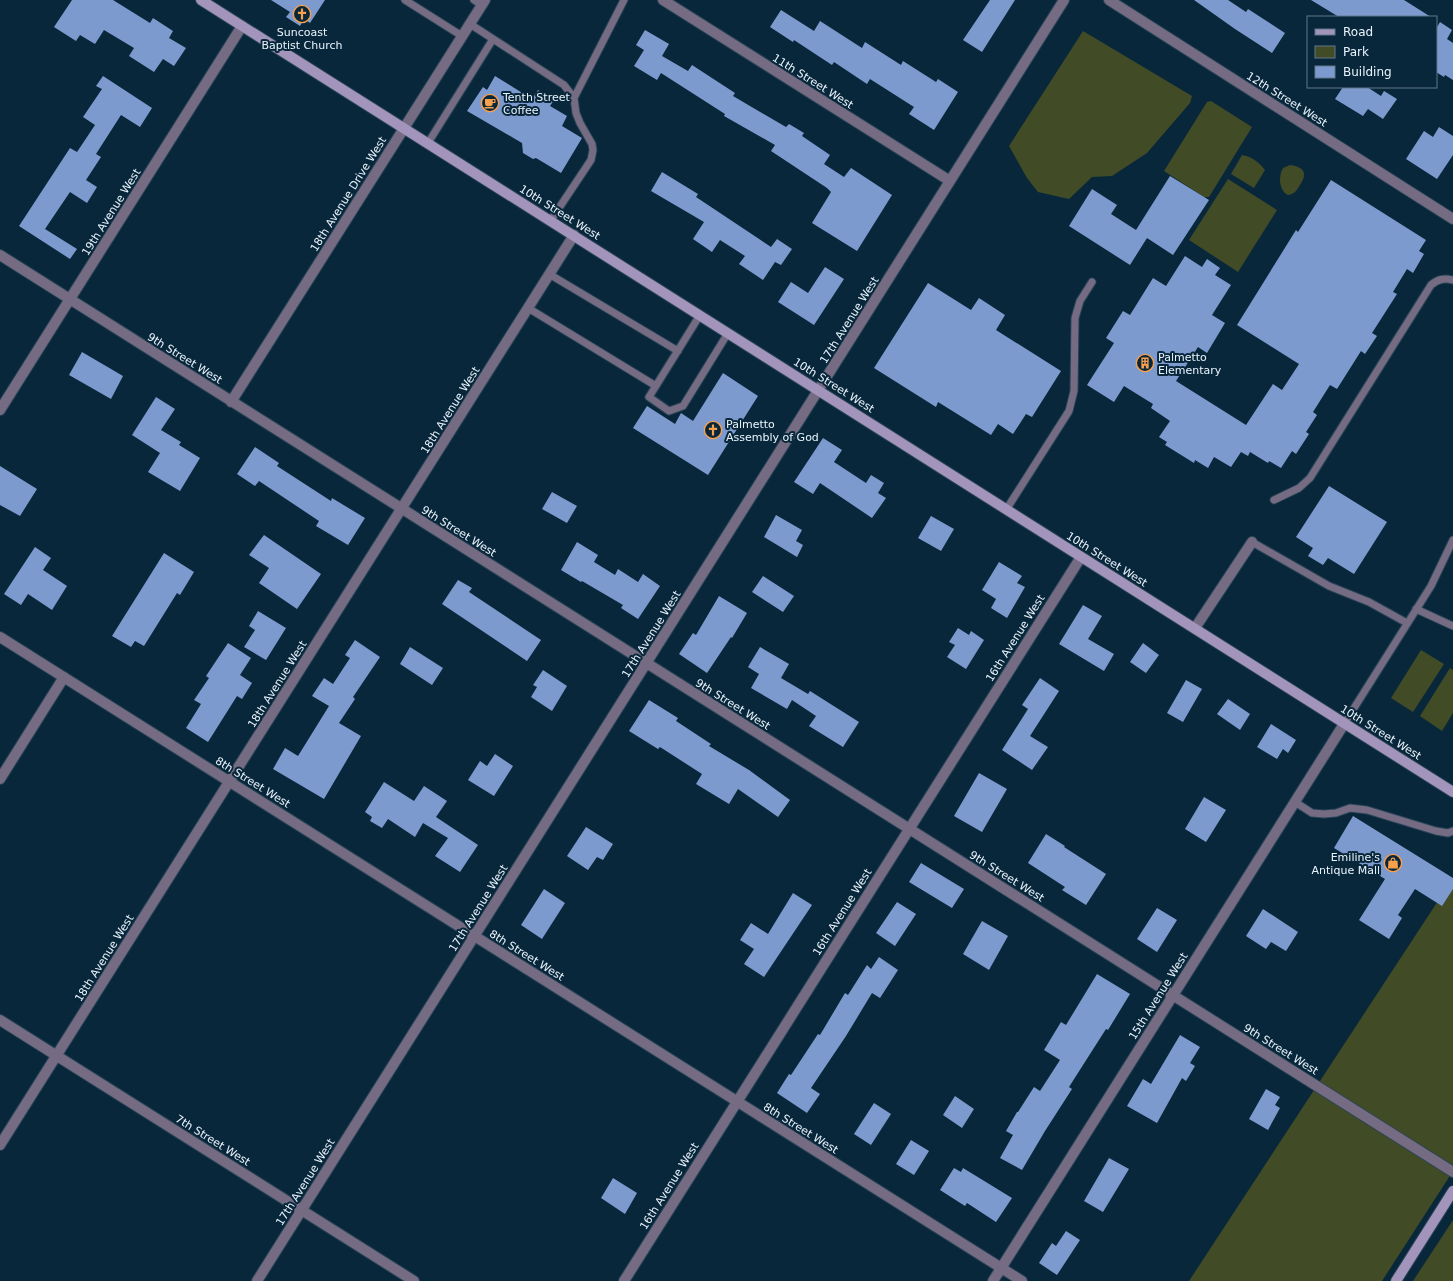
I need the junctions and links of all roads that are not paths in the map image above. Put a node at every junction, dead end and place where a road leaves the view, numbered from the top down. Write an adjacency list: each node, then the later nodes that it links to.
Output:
1 (201, 0): 9 (street, 10th Street West)
2 (405, 0): 10 (lane)
3 (624, 0): 12 (lane)
4 (663, 0): 15 (street, 11th Street West)
5 (1064, 0): 15 (street, 17th Avenue West)
6 (1109, 0): 16 (street, 12th Street West)
7 (480, 2): 8 (street, 18th Avenue Drive West)
8 (470, 24): 10 (street, 18th Avenue Drive West); 11 (lane)
9 (242, 26): 13 (street, 10th Street West); 23 (street, 19th Avenue West)
10 (462, 36): 13 (street, 18th Avenue Drive West)
11 (493, 39): 12 (lane); 14 (lane)
12 (574, 98): 17 (lane)
13 (404, 128): 14 (street, 10th Street West); 30 (street, 18th Avenue Drive West)
14 (428, 143): 17 (street, 10th Street West)
15 (950, 181): 29 (street, 17th Avenue West)
16 (1453, 219)
17 (551, 220): 18 (street, 10th Street West)
18 (574, 235): 20 (street, 18th Avenue West); 25 (street, 10th Street West)
19 (0, 256): 23 (street, 9th Street West)
20 (550, 274): 24 (street, 18th Avenue West); 27 (lane)
21 (1453, 280): 32 (lane)
22 (1092, 282): 34 (lane)
23 (70, 300): 30 (street, 9th Street West); 31 (street, 19th Avenue West)
24 (528, 308): 28 (lane); 33 (street, 18th Avenue West)
25 (700, 315): 26 (street, 10th Street West); 27 (lane)
26 (728, 333): 28 (lane); 29 (street, 10th Street West)
27 (678, 351): 28 (lane)
28 (656, 386)
29 (819, 390): 34 (street, 10th Street West); 43 (street, 17th Avenue West)
30 (231, 402): 33 (street, 9th Street West)
31 (0, 410)
32 (1274, 500)
33 (401, 509): 43 (street, 9th Street West); 47 (street, 18th Avenue West)
34 (1006, 510): 37 (street, 10th Street West)
35 (1453, 540): 38 (lane)
36 (1252, 542): 39 (lane); 41 (street)
37 (1081, 556): 41 (street, 10th Street West); 50 (street, 16th Avenue West)
38 (1416, 609): 39 (lane); 40 (lane)
39 (1407, 623): 45 (lane)
40 (1453, 626)
41 (1195, 628): 45 (street, 10th Street West)
42 (0, 637): 44 (street, 8th Street West)
43 (646, 663): 50 (street, 9th Street West); 52 (street, 17th Avenue West)
44 (64, 677): 46 (street); 47 (street, 8th Street West)
45 (1344, 724): 48 (street, 10th Street West); 49 (street, 15th Avenue West)
46 (0, 779)
47 (229, 781): 52 (street, 8th Street West); 55 (street, 18th Avenue West)
48 (1453, 792)
49 (1295, 802): 51 (lane); 53 (street, 15th Avenue West)
50 (909, 829): 53 (street, 9th Street West); 56 (street, 16th Avenue West)
51 (1453, 831)
52 (474, 936): 56 (street, 8th Street West); 60 (street, 17th Avenue West)
53 (1173, 995): 58 (street, 9th Street West); 61 (street, 15th Avenue West)
54 (0, 1020): 55 (street, 7th Street West)
55 (56, 1056): 57 (street, 18th Avenue West); 60 (street, 7th Street West)
56 (737, 1102): 61 (street, 8th Street West); 64 (street, 16th Avenue West)
57 (0, 1145)
58 (1453, 1172)
59 (1453, 1191): 67 (street)
60 (301, 1210): 62 (street, 17th Avenue West); 63 (street, 7th Street West)
61 (1001, 1268): 65 (street, 15th Avenue West); 66 (street, 8th Street West)
62 (257, 1281)
63 (414, 1281)
64 (624, 1281)
65 (993, 1281)
66 (1022, 1281)
67 (1396, 1281)

